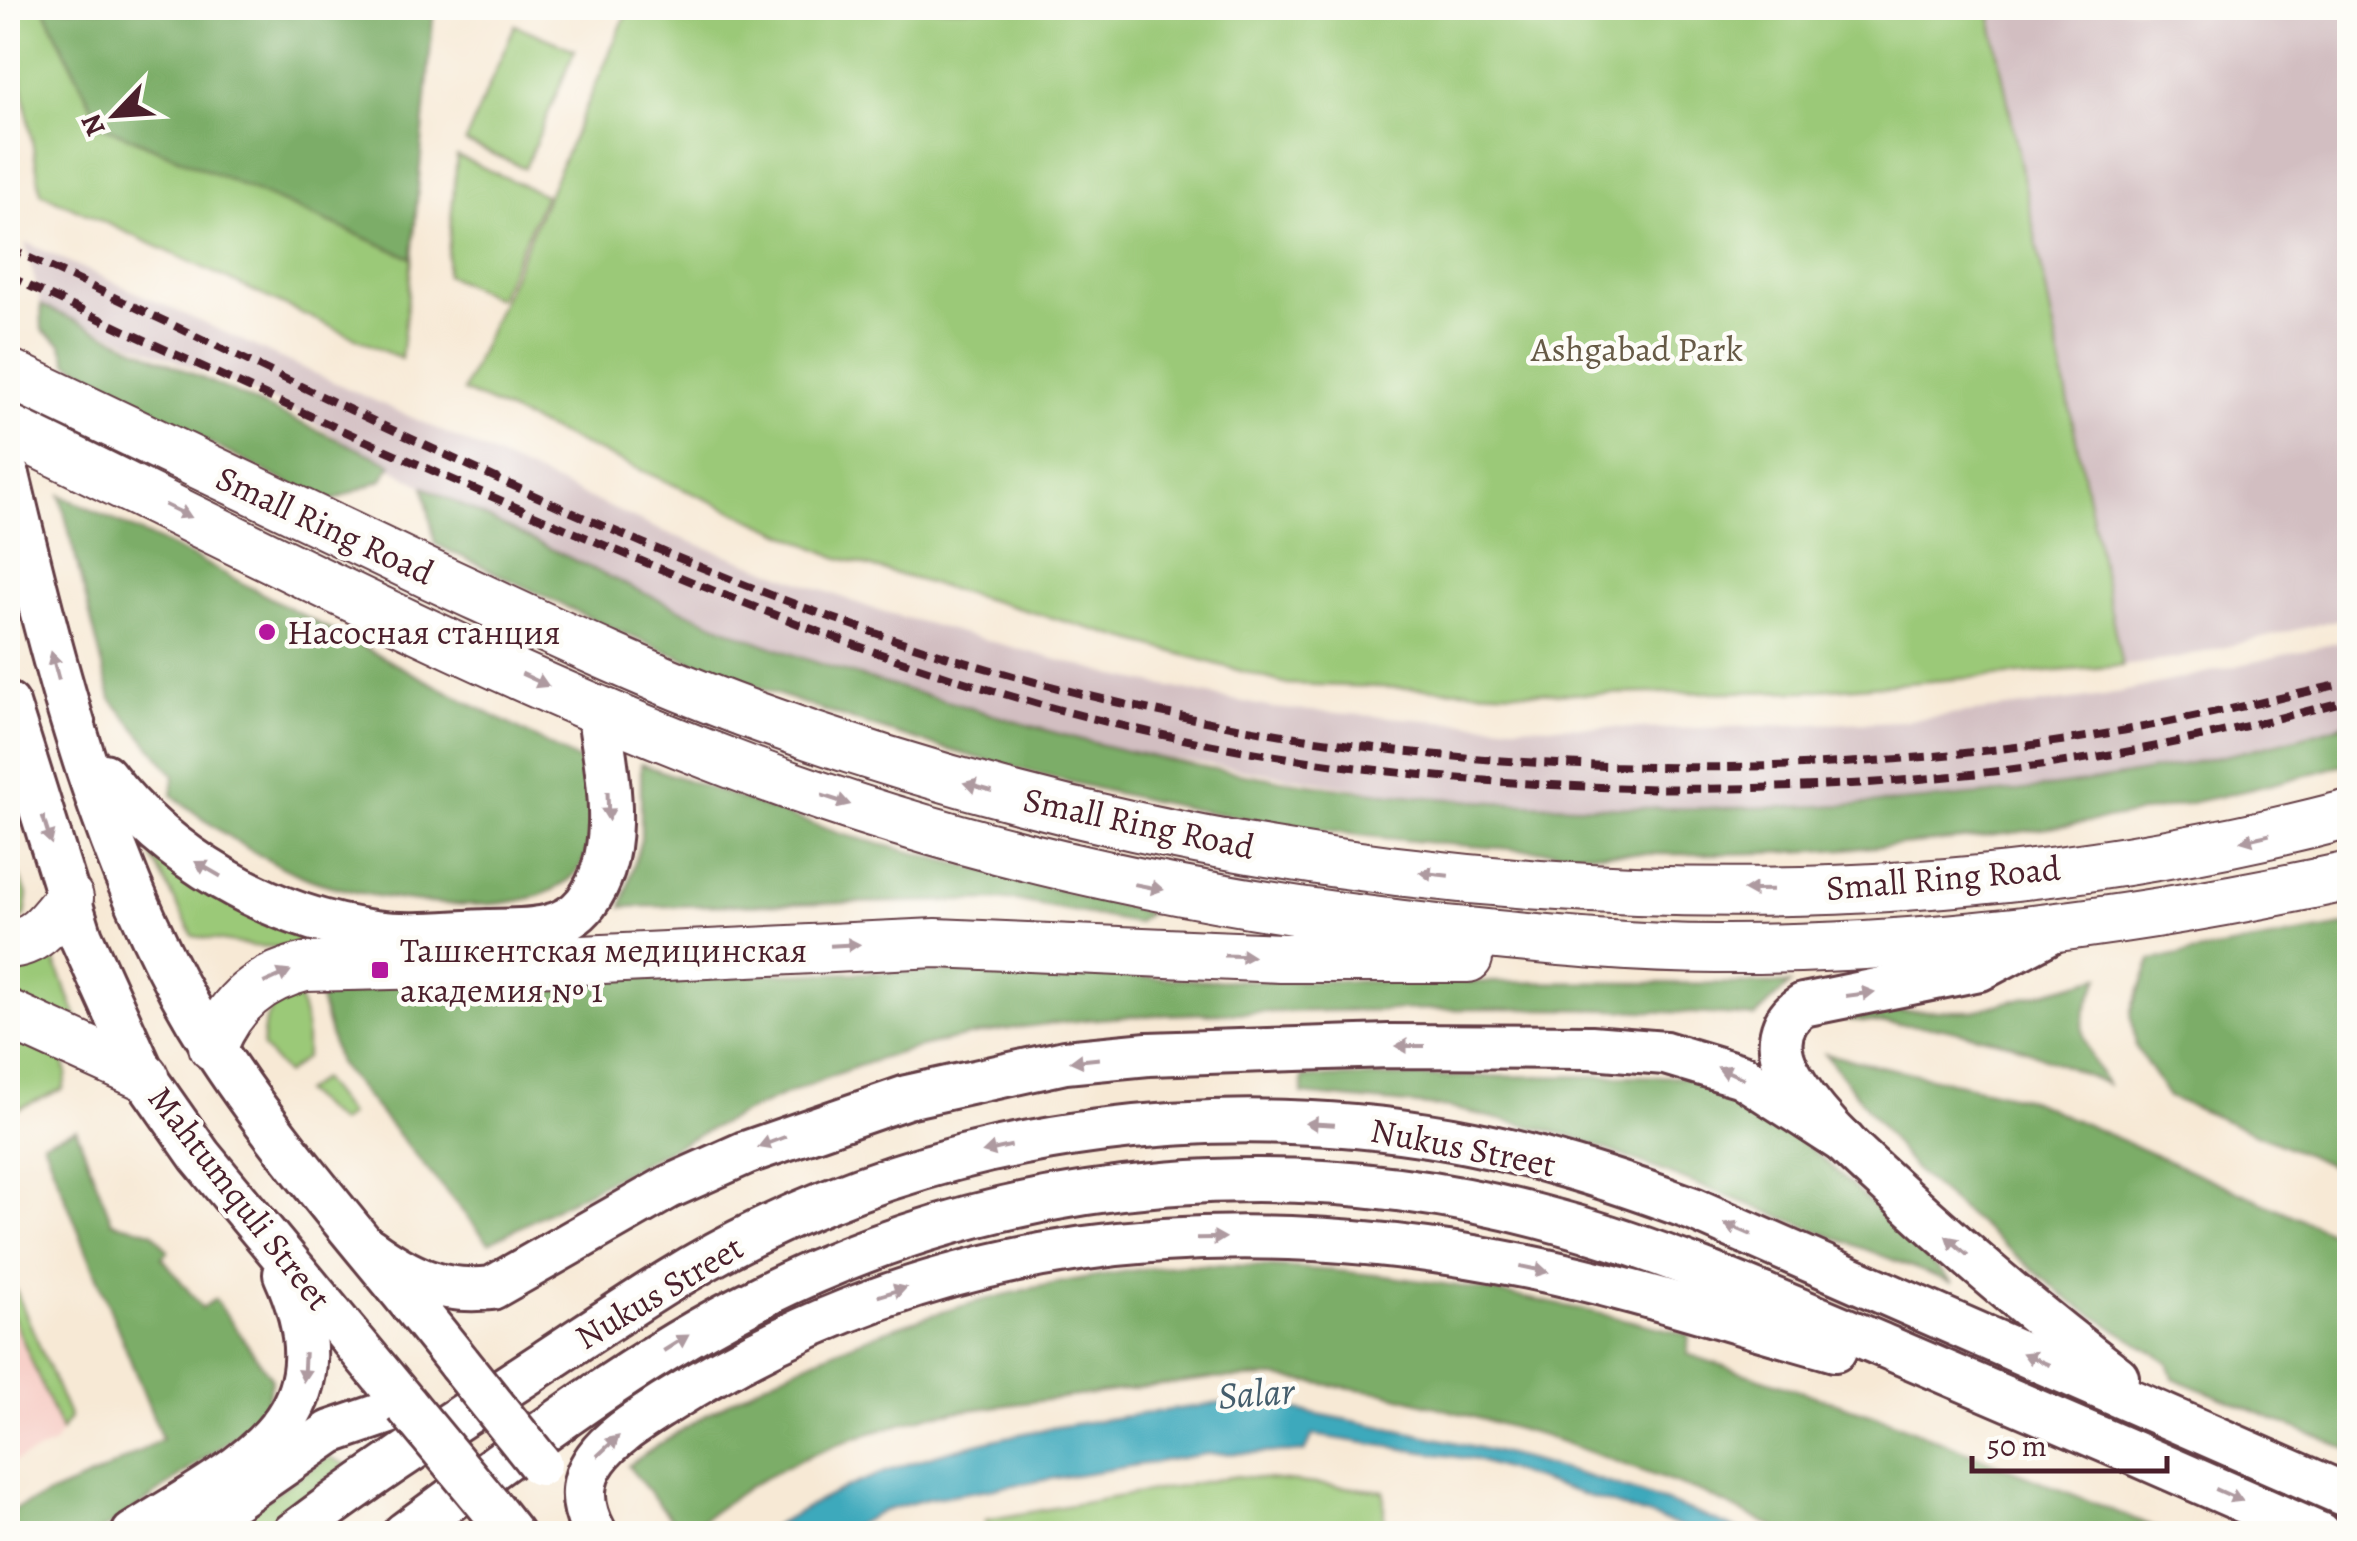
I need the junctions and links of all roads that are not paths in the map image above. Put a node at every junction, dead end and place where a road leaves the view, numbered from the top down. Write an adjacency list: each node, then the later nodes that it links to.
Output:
1 (8, 373): 4 (highway, Small Ring Road)
2 (8, 429): 6 (highway, Small Ring Road, one-way to 6)
3 (8, 475): 7 (main road, Mahtumquli Street, one-way to 3)
4 (618, 662): 6 (highway); 8 (highway, Small Ring Road, one-way to 4)
5 (8, 704): 10 (main road, Mahtumquli Street, one-way to 10)
6 (598, 710): 7 (main road, one-way to 7); 13 (highway, Small Ring Road, one-way to 13)
7 (72, 726): 15 (main road, Mahtumquli Street)
8 (2350, 814)
9 (2350, 876): 11 (highway, Small Ring Road)
10 (69, 898): 12 (highway); 16 (main road, Mahtumquli Street)
11 (2064, 924): 13 (highway, Small Ring Road); 17 (main road, one-way to 11)
12 (8, 944)
13 (1716, 949): 15 (highway, one-way to 13)
14 (8, 1014): 16 (highway)
15 (213, 1046): 19 (main road, Mahtumquli Street)
16 (144, 1076): 18 (main road, Mahtumquli Street)
17 (1844, 1142): 19 (main road, one-way to 19); 23 (main road, one-way to 17)
18 (270, 1241): 22 (main road, Mahtumquli Street); 27 (main road, one-way to 27)
19 (369, 1248): 26 (main road, Mahtumquli Street, bridge)
20 (560, 1352): 23 (main road, Nukus Street, one-way to 20); 29 (main road); 30 (main road)
21 (2013, 1400): 26 (main road, one-way to 21); 31 (main road, Nukus Street, one-way to 21); 32 (main road, Nukus Street, one-way to 32)
22 (406, 1406): 25 (main road, Mahtumquli Street, bridge); 28 (main road)
23 (2169, 1417): 24 (main road, Nukus Street)
24 (2350, 1496)
25 (501, 1519)
26 (595, 1533)
27 (133, 1534)
28 (184, 1534)
29 (293, 1534)
30 (326, 1534)
31 (404, 1534)
32 (2319, 1534)

